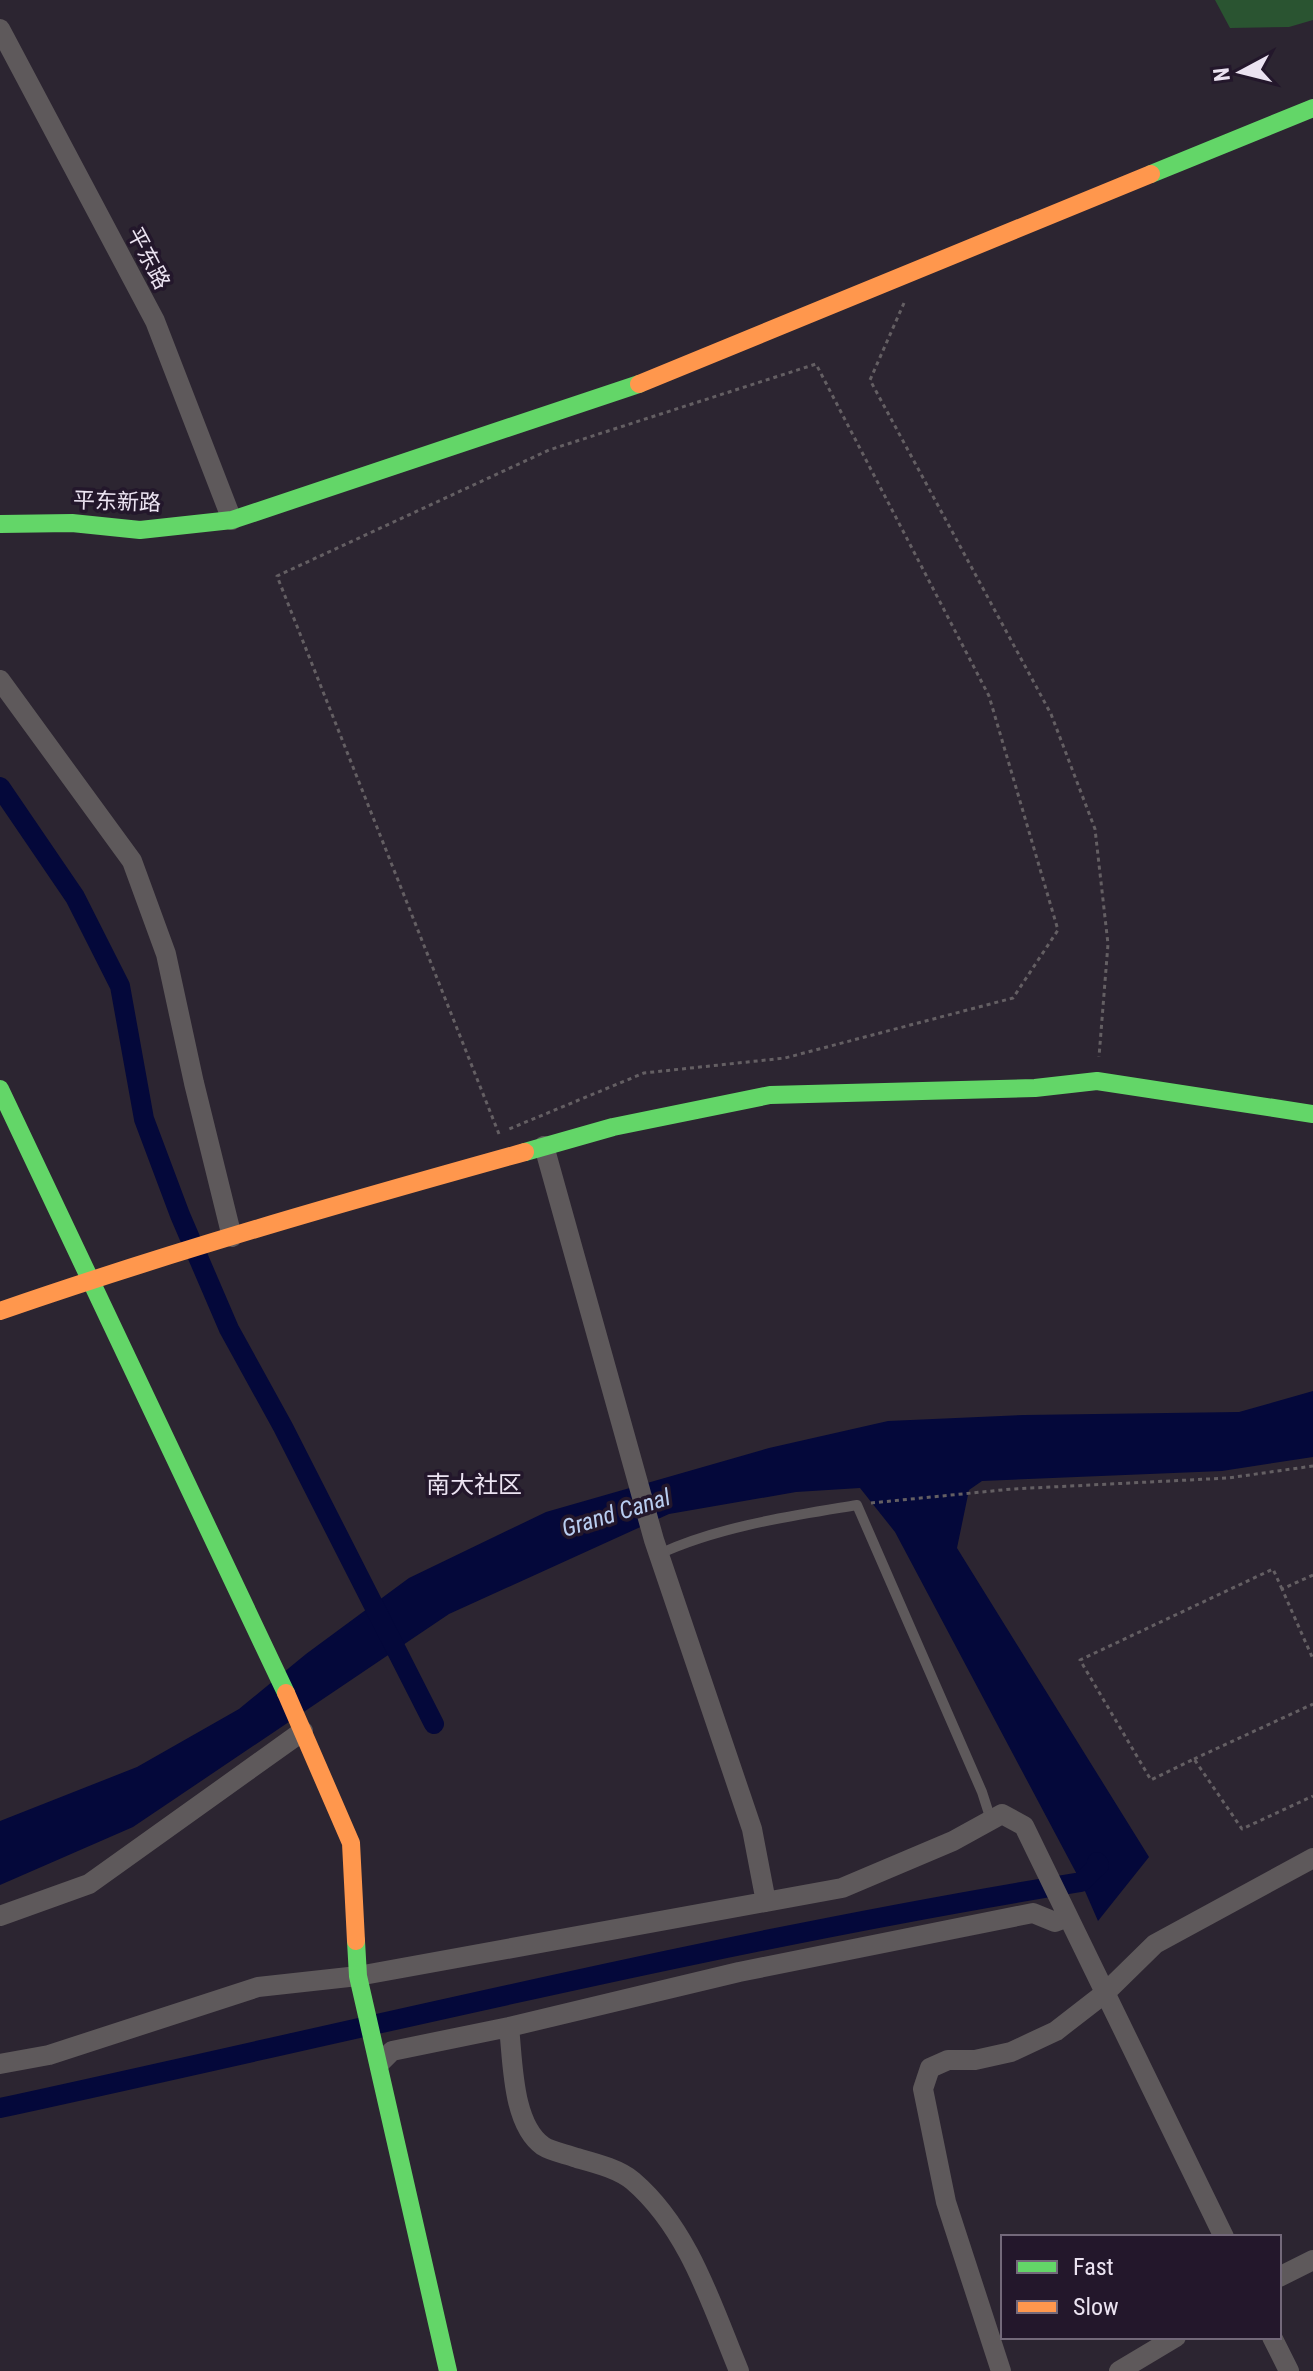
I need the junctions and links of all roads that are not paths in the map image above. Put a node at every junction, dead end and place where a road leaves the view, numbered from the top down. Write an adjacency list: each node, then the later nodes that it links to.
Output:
1 (2, 35): 3 (street, 平东路)
2 (1313, 108): 3 (street, 平东新路)
3 (232, 520): 4 (street, 平东新路)
4 (0, 524)
5 (0, 680): 9 (street)
6 (0, 1089): 10 (street)
7 (1313, 1114): 8 (street)
8 (544, 1146): 9 (street); 12 (street)
9 (231, 1237): 10 (street)
10 (90, 1280): 11 (street); 13 (street)
11 (0, 1311)
12 (656, 1547): 14 (lane); 16 (street)
13 (303, 1731): 17 (street); 19 (street)
14 (991, 1820): 16 (street); 18 (street)
15 (1313, 1858): 20 (street)
16 (766, 1902): 19 (street)
17 (0, 1916)
18 (1068, 1917): 20 (street); 21 (street)
19 (360, 1982): 22 (street); 23 (street)
20 (1105, 1993): 24 (street); 31 (street)
21 (509, 2027): 22 (street); 30 (street)
22 (379, 2060): 29 (street)
23 (0, 2064)
24 (1223, 2235)
25 (1313, 2260): 26 (street)
26 (1281, 2276)
27 (1173, 2339): 32 (street)
28 (1273, 2339): 33 (street)
29 (448, 2371)
30 (739, 2371)
31 (1001, 2371)
32 (1119, 2371)
33 (1289, 2371)

